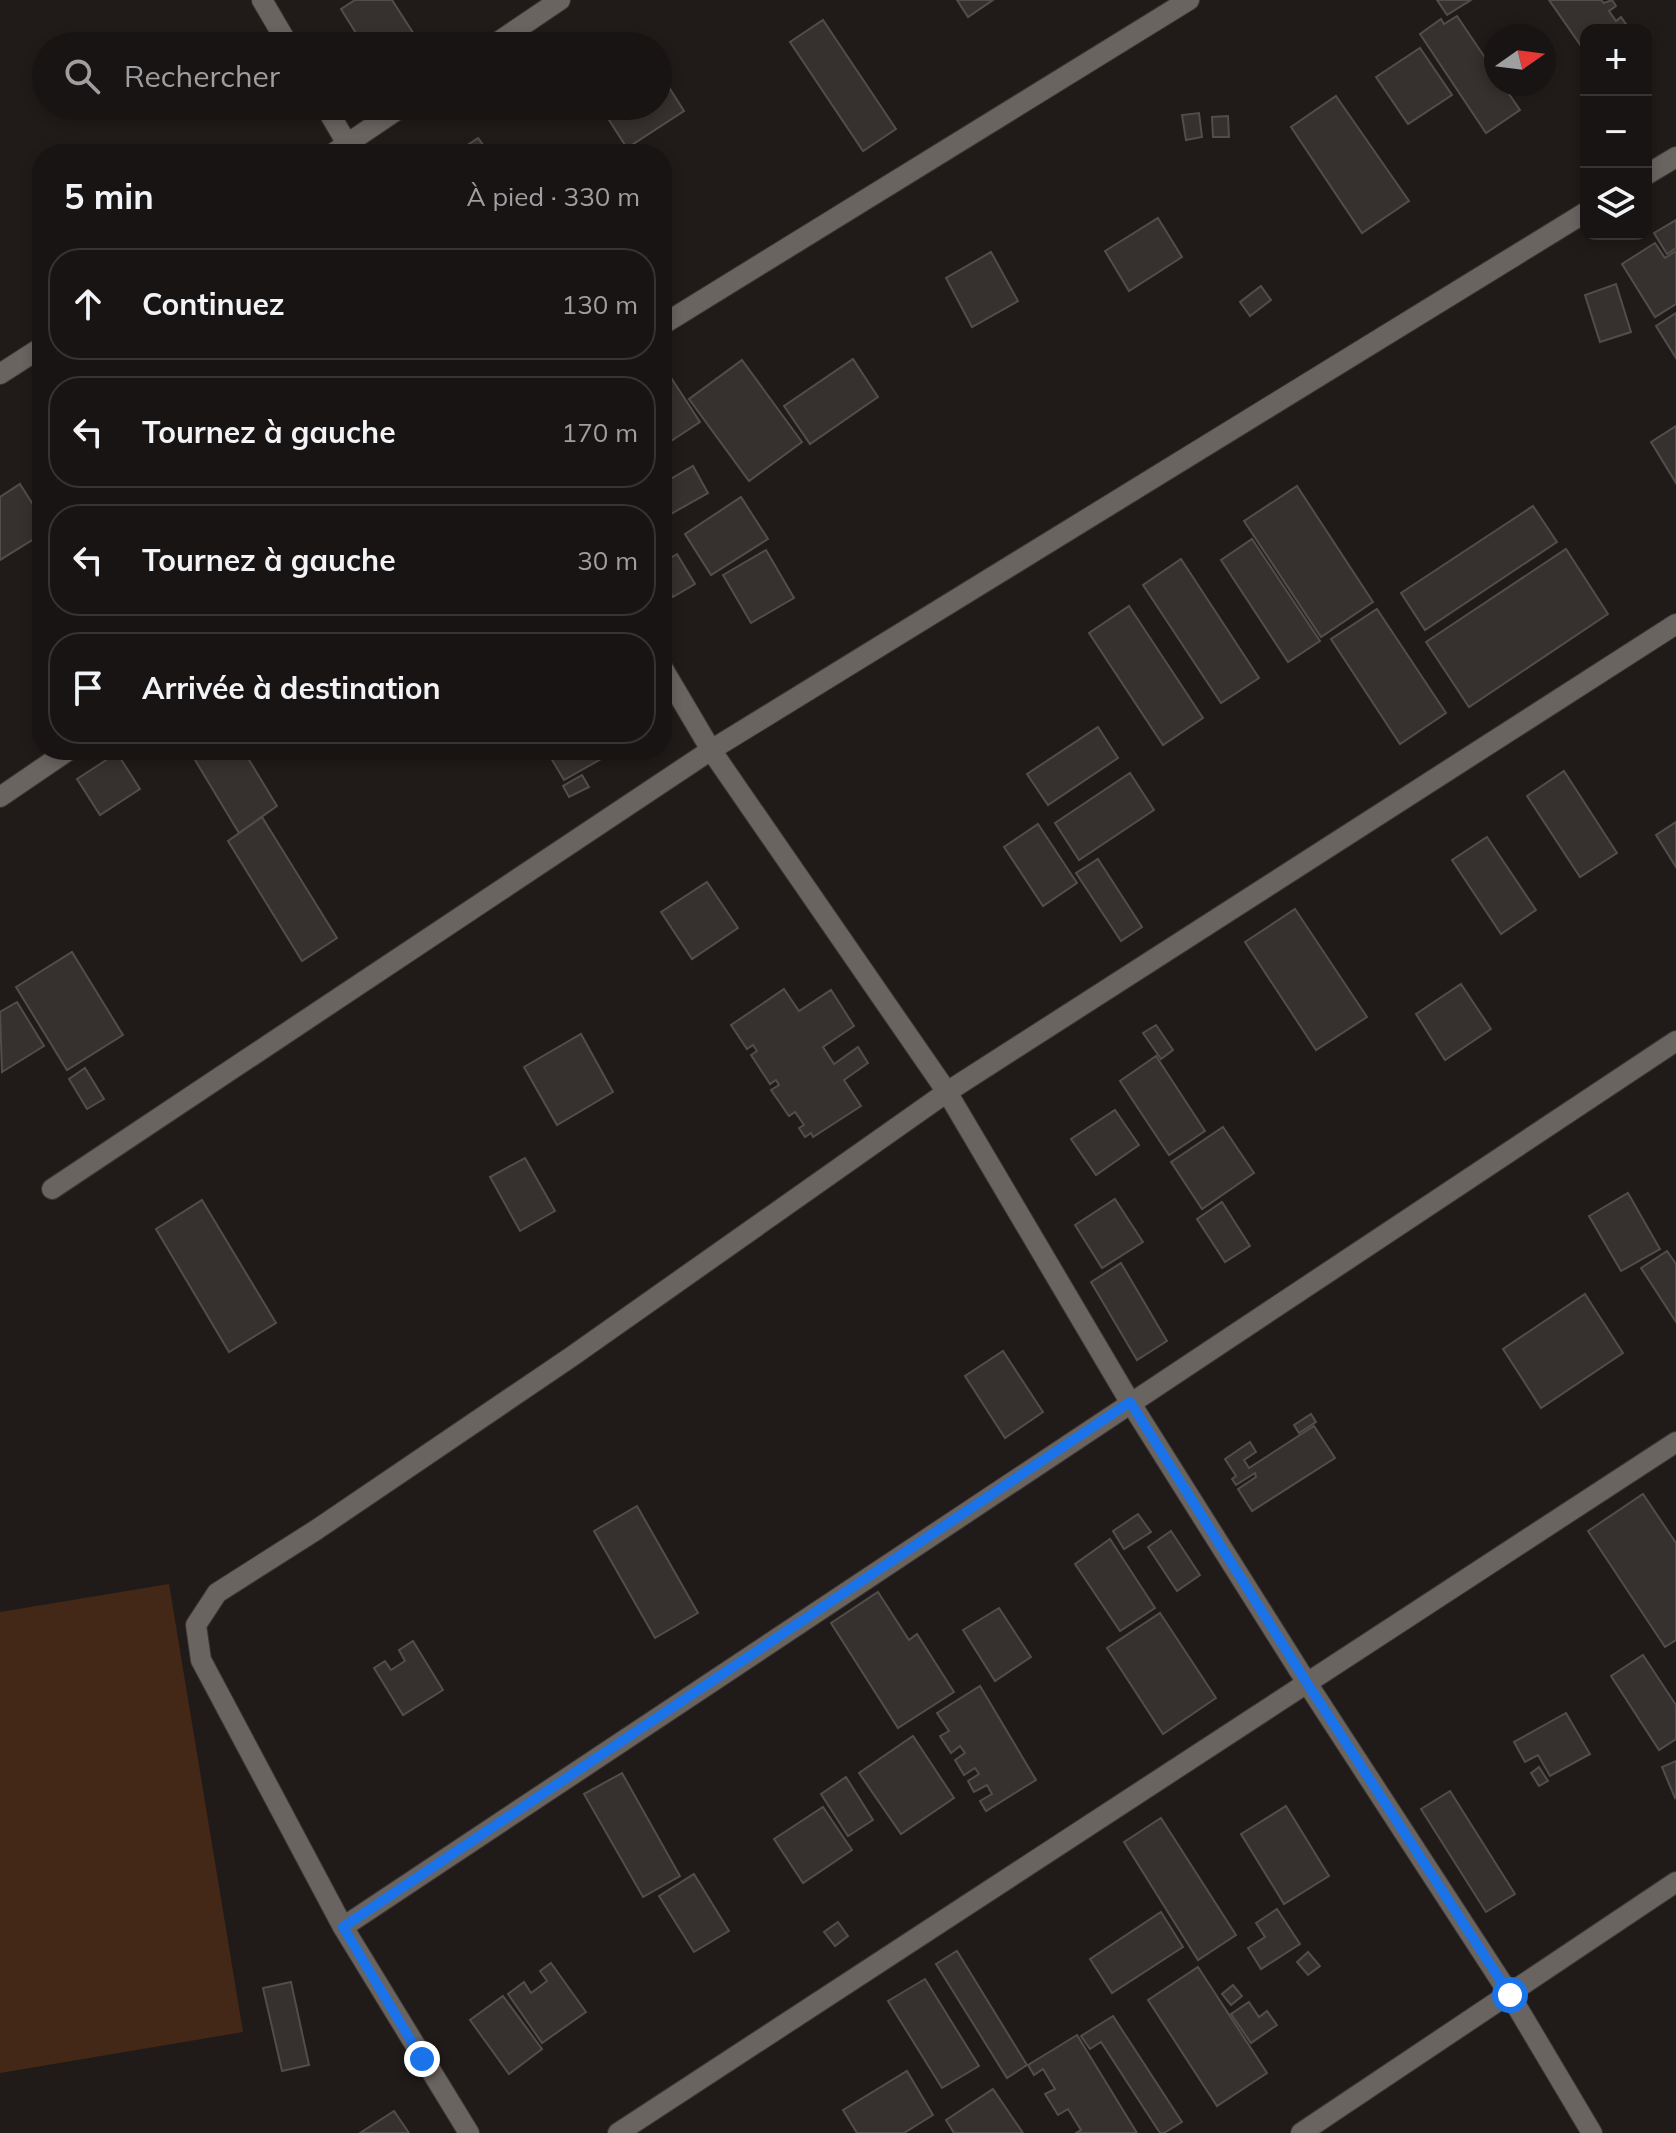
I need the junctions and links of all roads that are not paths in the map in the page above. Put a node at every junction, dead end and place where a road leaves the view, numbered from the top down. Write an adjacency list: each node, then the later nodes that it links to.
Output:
1 (262, 0): 4 (street)
2 (560, 0): 5 (street)
3 (1189, 0): 13 (street)
4 (281, 32)
5 (513, 32)
6 (331, 120): 8 (street)
7 (385, 120): 9 (street)
8 (341, 144)
9 (353, 144)
10 (1676, 157): 11 (street)
11 (1652, 171)
12 (1580, 216): 18 (street)
13 (672, 319)
14 (32, 353): 15 (street)
15 (0, 374)
16 (1676, 624): 22 (street)
17 (672, 684): 18 (street)
18 (711, 750): 22 (street); 23 (street)
19 (54, 760): 20 (street)
20 (0, 797)
21 (1676, 1041): 24 (street)
22 (947, 1092): 24 (street); 28 (street)
23 (52, 1189)
24 (1130, 1402): 26 (street); 28 (street)
25 (1676, 1442): 26 (street)
26 (1307, 1683): 29 (street); 31 (street)
27 (1676, 1882): 29 (street)
28 (343, 1927): 30 (street)
29 (1510, 1995): 32 (street); 33 (street)
30 (469, 2133)
31 (618, 2133)
32 (1301, 2133)
33 (1592, 2133)

